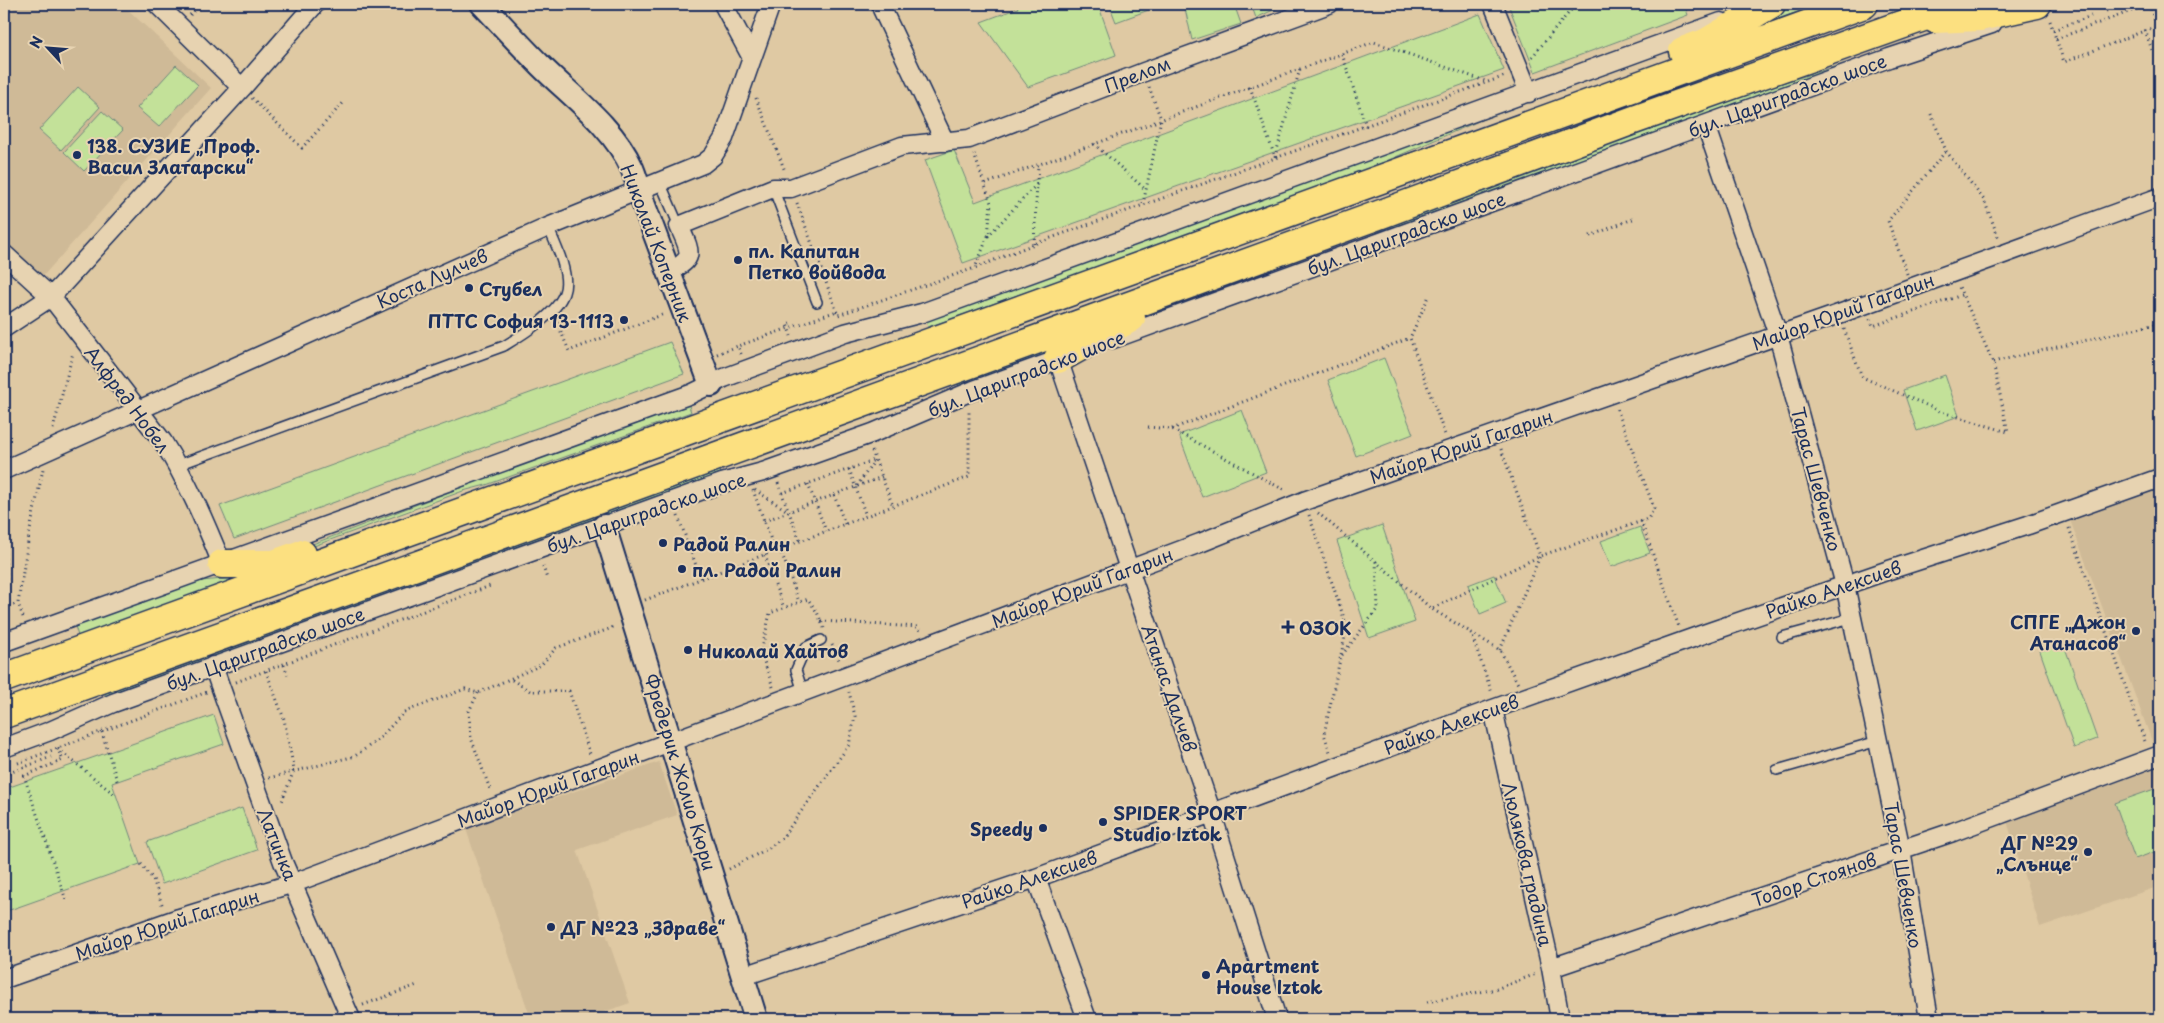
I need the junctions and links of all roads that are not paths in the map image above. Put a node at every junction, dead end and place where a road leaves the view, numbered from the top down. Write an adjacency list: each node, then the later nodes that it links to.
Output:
1 (157, 4): 15 (street)
2 (315, 4): 15 (street)
3 (482, 4): 22 (street, Николай Коперник)
4 (723, 4): 14 (street)
5 (771, 4): 14 (street, Коста Лулчев)
6 (1330, 4): 19 (street, Прелом)
7 (1493, 4): 16 (street)
8 (1771, 4): 16 (street); 18 (highway)
9 (1864, 4): 18 (highway)
10 (1960, 4): 13 (highway, бул. Цариградско шосе)
11 (2046, 8): 13 (highway); 17 (street, бул. Цариградско шосе)
12 (882, 9): 19 (street)
13 (1916, 19): 28 (highway, бул. Цариградско шосе)
14 (752, 58): 20 (street, Коста Лулчев)
15 (242, 88): 29 (street)
16 (1529, 93): 34 (street)
17 (1706, 124): 32 (street, Тарас Шевченко); 33 (street, бул. Цариградско шосе)
18 (1507, 132): 40 (highway)
19 (945, 142): 21 (street, Прелом)
20 (660, 182): 22 (street, Коста Лулчев); 24 (lane)
21 (773, 188): 24 (street); 30 (lane)
22 (640, 191): 25 (street, Коста Лулчев); 27 (street, Николай Коперник)
23 (2160, 197): 32 (street, Майор Юрий Гагарин)
24 (679, 226): 27 (street)
25 (548, 227): 35 (street, Коста Лулчев); 36 (lane)
26 (4, 254): 29 (street, Алфред Нобел)
27 (668, 271): 34 (street, Николай Коперник)
28 (1202, 279): 33 (highway); 52 (highway, бул. Цариградско шосе)
29 (51, 297): 31 (street); 35 (street, Алфред Нобел)
30 (817, 302)
31 (4, 328)
32 (1778, 335): 42 (street, Майор Юрий Гагарин); 43 (street, Тарас Шевченко)
33 (1058, 359): 39 (street, бул. Цариградско шосе); 42 (street, Атанас Далчев)
34 (711, 385): 41 (street)
35 (139, 411): 36 (street, Алфред Нобел); 37 (street, Коста Лулчев)
36 (178, 465): 41 (street, Алфред Нобел)
37 (4, 470)
38 (2160, 478): 43 (street, Райко Алексиев)
39 (604, 526): 48 (street, бул. Цариградско шосе); 54 (street, Фредерик Жолио Кюри)
40 (414, 531): 41 (highway); 49 (highway)
41 (222, 564): 47 (street)
42 (1129, 569): 50 (street, Майор Юрий Гагарин); 58 (street, Атанас Далчев)
43 (1845, 585): 44 (street, Тарас Шевченко); 51 (street, Райко Алексиев)
44 (1851, 618): 45 (lane); 53 (street, Тарас Шевченко)
45 (1782, 637)
46 (824, 638): 50 (lane)
47 (4, 642)
48 (213, 666): 55 (street, бул. Цариградско шосе); 61 (street, Латинка)
49 (4, 678)
50 (803, 692): 54 (street, Майор Юрий Гагарин)
51 (1493, 709): 58 (street, Райко Алексиев); 62 (street, Люлякова градина)
52 (4, 714)
53 (1878, 741): 57 (lane); 59 (street, Тарас Шевченко)
54 (670, 742): 61 (street, Майор Юрий Гагарин); 63 (street, Фредерик Жолио Кюри)
55 (4, 748)
56 (2156, 757): 59 (street, Тодор Стоянов)
57 (1777, 770)
58 (1212, 814): 60 (street, Райко Алексиев); 68 (street, Атанас Далчев)
59 (1901, 850): 62 (street, Тодор Стоянов); 70 (street, Тарас Шевченко)
60 (1036, 878): 63 (street, Райко Алексиев); 67 (street)
61 (294, 883): 64 (street, Майор Юрий Гагарин); 65 (street, Латинка)
62 (1551, 968): 69 (street, Люлякова градина)
63 (744, 976): 66 (street, Фредерик Жолио Кюри)
64 (4, 979)
65 (351, 1019)
66 (756, 1019)
67 (1087, 1019)
68 (1277, 1019)
69 (1560, 1019)
70 (1929, 1019)

